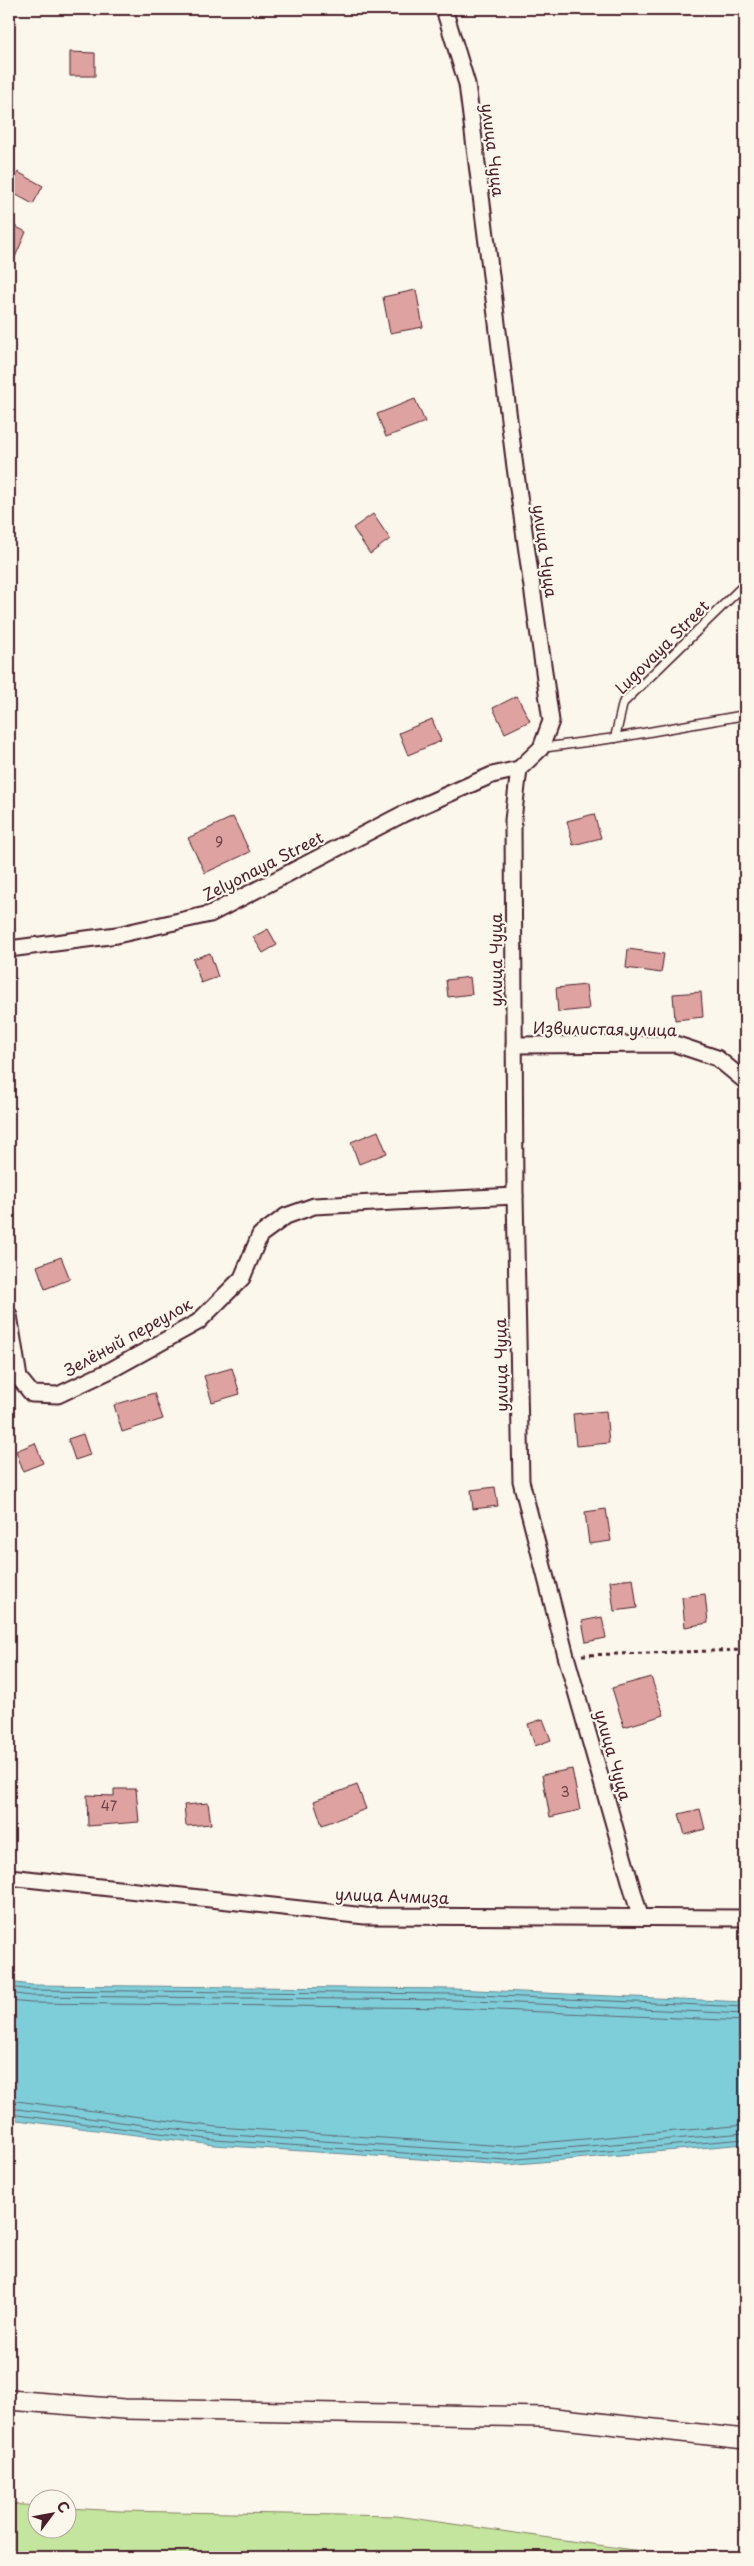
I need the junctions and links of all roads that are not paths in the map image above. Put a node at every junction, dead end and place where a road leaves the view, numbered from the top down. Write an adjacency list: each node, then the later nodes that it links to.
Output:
1 (444, 9): 5 (street, улица Чуца)
2 (745, 584): 4 (lane, Lugovaya Street)
3 (745, 715): 4 (lane)
4 (616, 738): 5 (lane)
5 (541, 748): 6 (street, улица Чуца)
6 (519, 769): 7 (street, Zelyonaya Street); 8 (street, улица Чуца)
7 (9, 949)
8 (514, 1045): 9 (street, Извилистая улица); 10 (street, улица Чуца)
9 (745, 1081)
10 (515, 1196): 11 (street, Зелёный переулок); 13 (street, улица Чуца)
11 (9, 1315)
12 (9, 1878): 13 (street, улица Ачмиза)
13 (640, 1916): 14 (street, улица Ачмиза)
14 (745, 1918)
15 (9, 2400): 16 (street)
16 (745, 2439)

